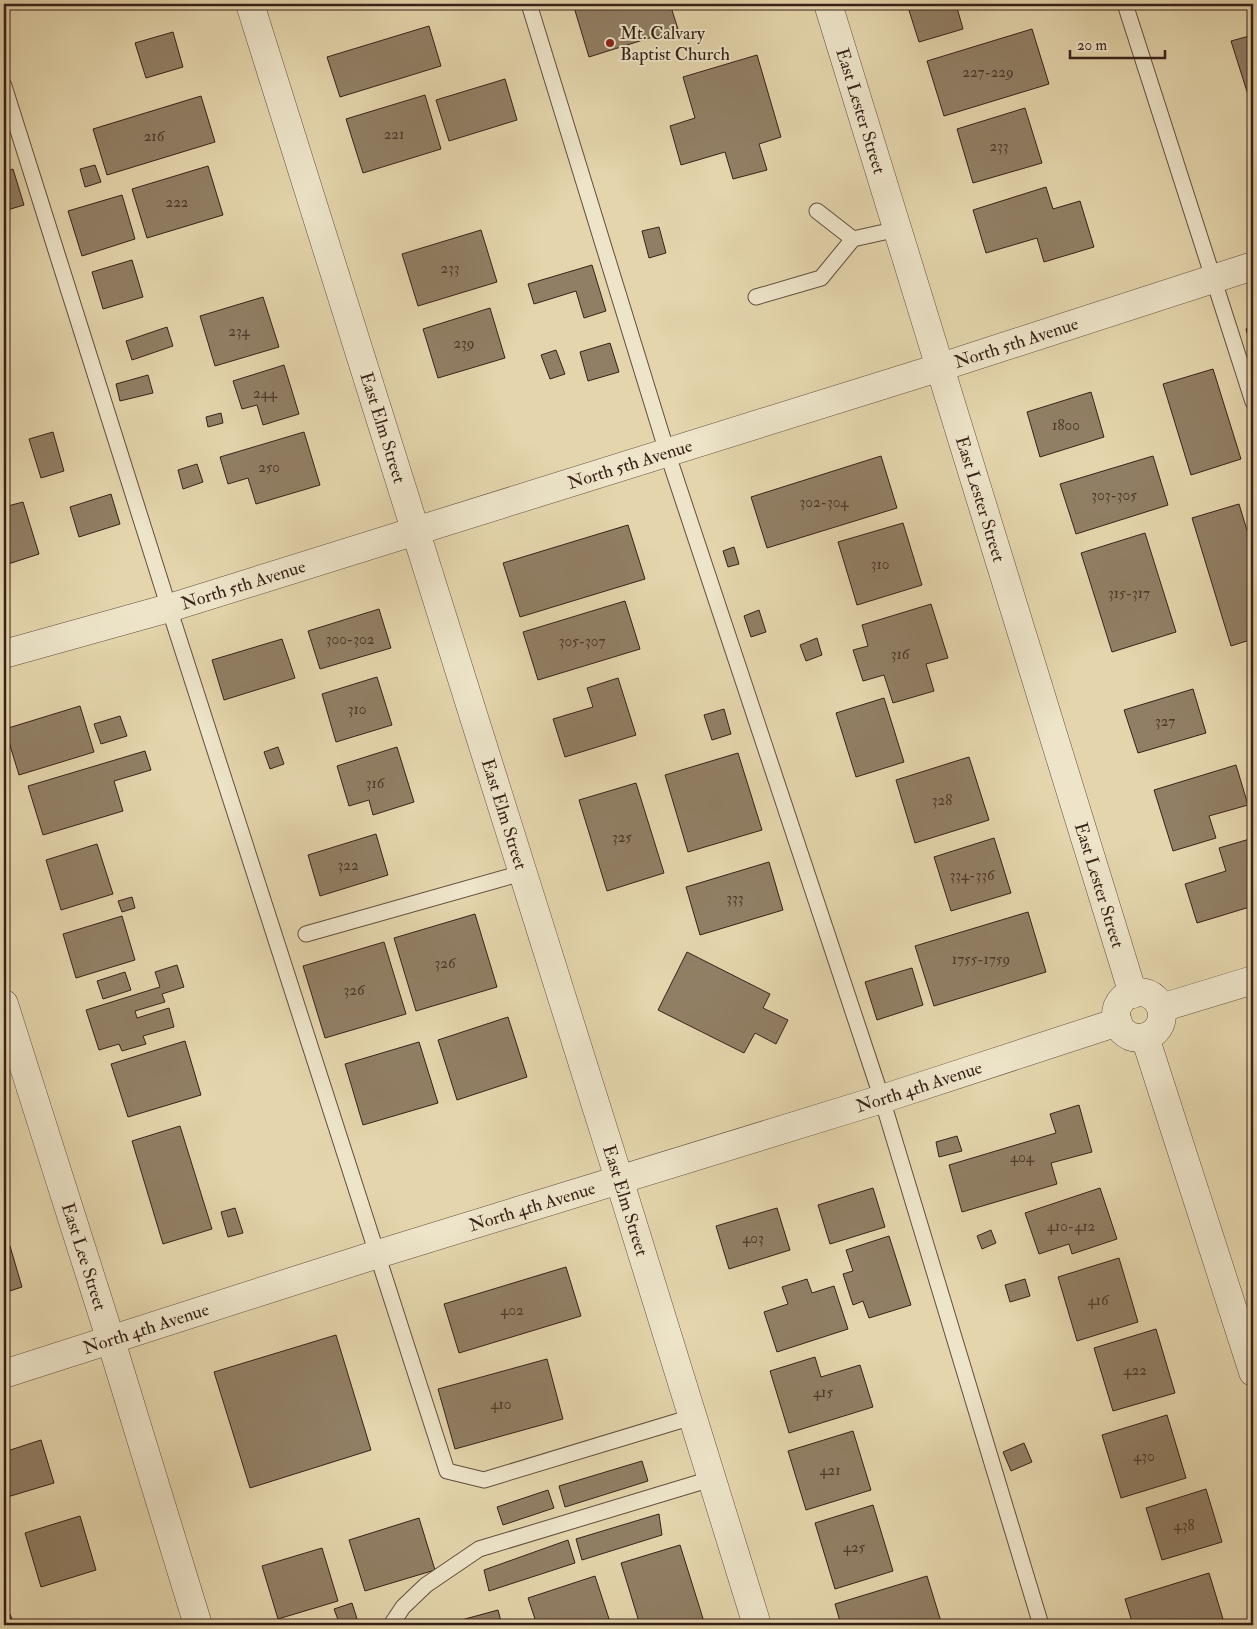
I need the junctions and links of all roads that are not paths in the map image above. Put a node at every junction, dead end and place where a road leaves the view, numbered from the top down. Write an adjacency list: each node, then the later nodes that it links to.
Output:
1 (250, 4): 15 (street, East Elm Street)
2 (529, 4): 14 (lane)
3 (828, 4): 7 (street, East Lester Street)
4 (1125, 4): 10 (lane)
5 (4, 86): 16 (lane)
6 (817, 211): 8 (lane)
7 (898, 229): 8 (lane); 12 (street, East Lester Street)
8 (853, 239): 11 (lane)
9 (1253, 266): 10 (street, North 5th Avenue)
10 (1215, 278): 12 (street, North 5th Avenue); 13 (lane)
11 (756, 297)
12 (941, 367): 14 (street, North 5th Avenue); 21 (street, East Lester Street)
13 (1253, 402)
14 (667, 452): 15 (street, North 5th Avenue); 26 (lane)
15 (414, 532): 16 (street, North 5th Avenue); 18 (street, East Elm Street)
16 (169, 608): 17 (street, North 5th Avenue); 28 (lane)
17 (4, 654)
18 (522, 872): 19 (lane); 27 (street, East Elm Street)
19 (306, 934)
20 (1253, 980): 23 (street)
21 (1133, 994): 23 (street); 24 (street)
22 (4, 1004): 29 (street, East Lee Street)
23 (1161, 1008): 25 (street)
24 (1118, 1022): 25 (street); 26 (street, North 4th Avenue)
25 (1145, 1037): 30 (street)
26 (882, 1099): 27 (street, North 4th Avenue); 37 (lane)
27 (619, 1179): 28 (street, North 4th Avenue); 32 (street, East Elm Street)
28 (378, 1254): 29 (street, North 4th Avenue); 32 (lane)
29 (111, 1340): 31 (street, North 4th Avenue); 34 (street, East Lee Street)
30 (1253, 1372)
31 (4, 1374)
32 (692, 1417): 33 (street, East Elm Street)
33 (711, 1479): 35 (lane); 36 (street, East Elm Street)
34 (198, 1625)
35 (391, 1625)
36 (757, 1625)
37 (1041, 1625)

